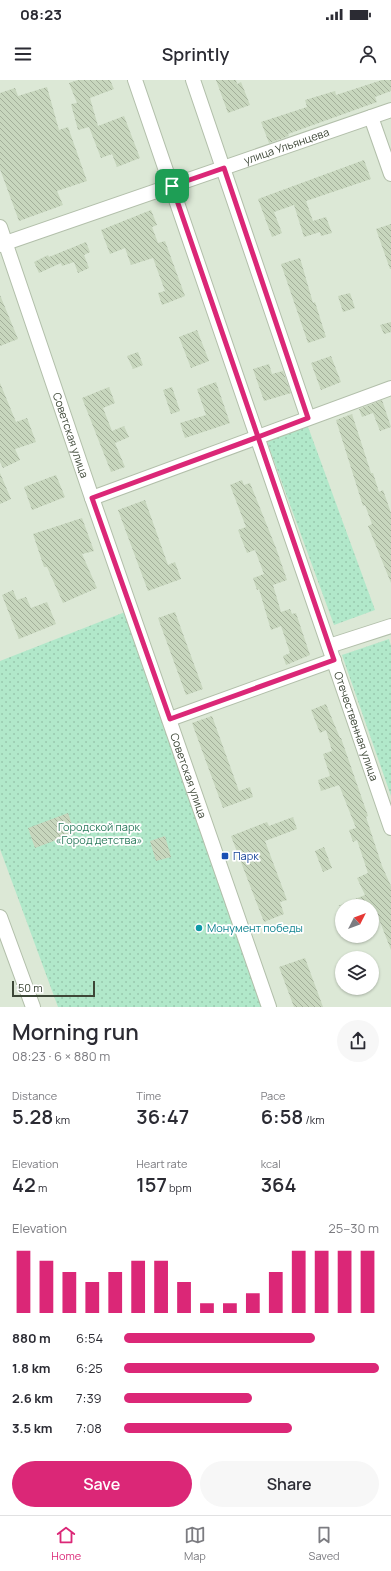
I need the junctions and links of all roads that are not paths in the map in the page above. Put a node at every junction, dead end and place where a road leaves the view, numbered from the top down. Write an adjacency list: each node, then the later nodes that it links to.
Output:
1 (135, 80): 7 (street, Отечественная улица)
2 (193, 80): 5 (street)
3 (391, 110): 4 (street, улица Ульянцева)
4 (371, 117): 5 (street, улица Ульянцева); 6 (street)
5 (224, 168): 7 (street, улица Ульянцева); 11 (street)
6 (391, 174)
7 (172, 186): 9 (street, улица Ульянцева); 12 (street, Отечественная улица)
8 (0, 227): 9 (street, Советская улица)
9 (3, 244): 13 (street, Советская улица)
10 (391, 388): 11 (street)
11 (308, 418): 12 (street)
12 (258, 437): 13 (street); 15 (street, Отечественная улица)
13 (92, 498): 17 (street, Советская улица)
14 (391, 626): 15 (street)
15 (329, 646): 16 (street, Отечественная улица)
16 (334, 660): 17 (street); 18 (street, Отечественная улица)
17 (170, 719): 21 (street, Советская улица)
18 (391, 828)
19 (0, 917): 20 (street)
20 (33, 1007)
21 (269, 1007)

